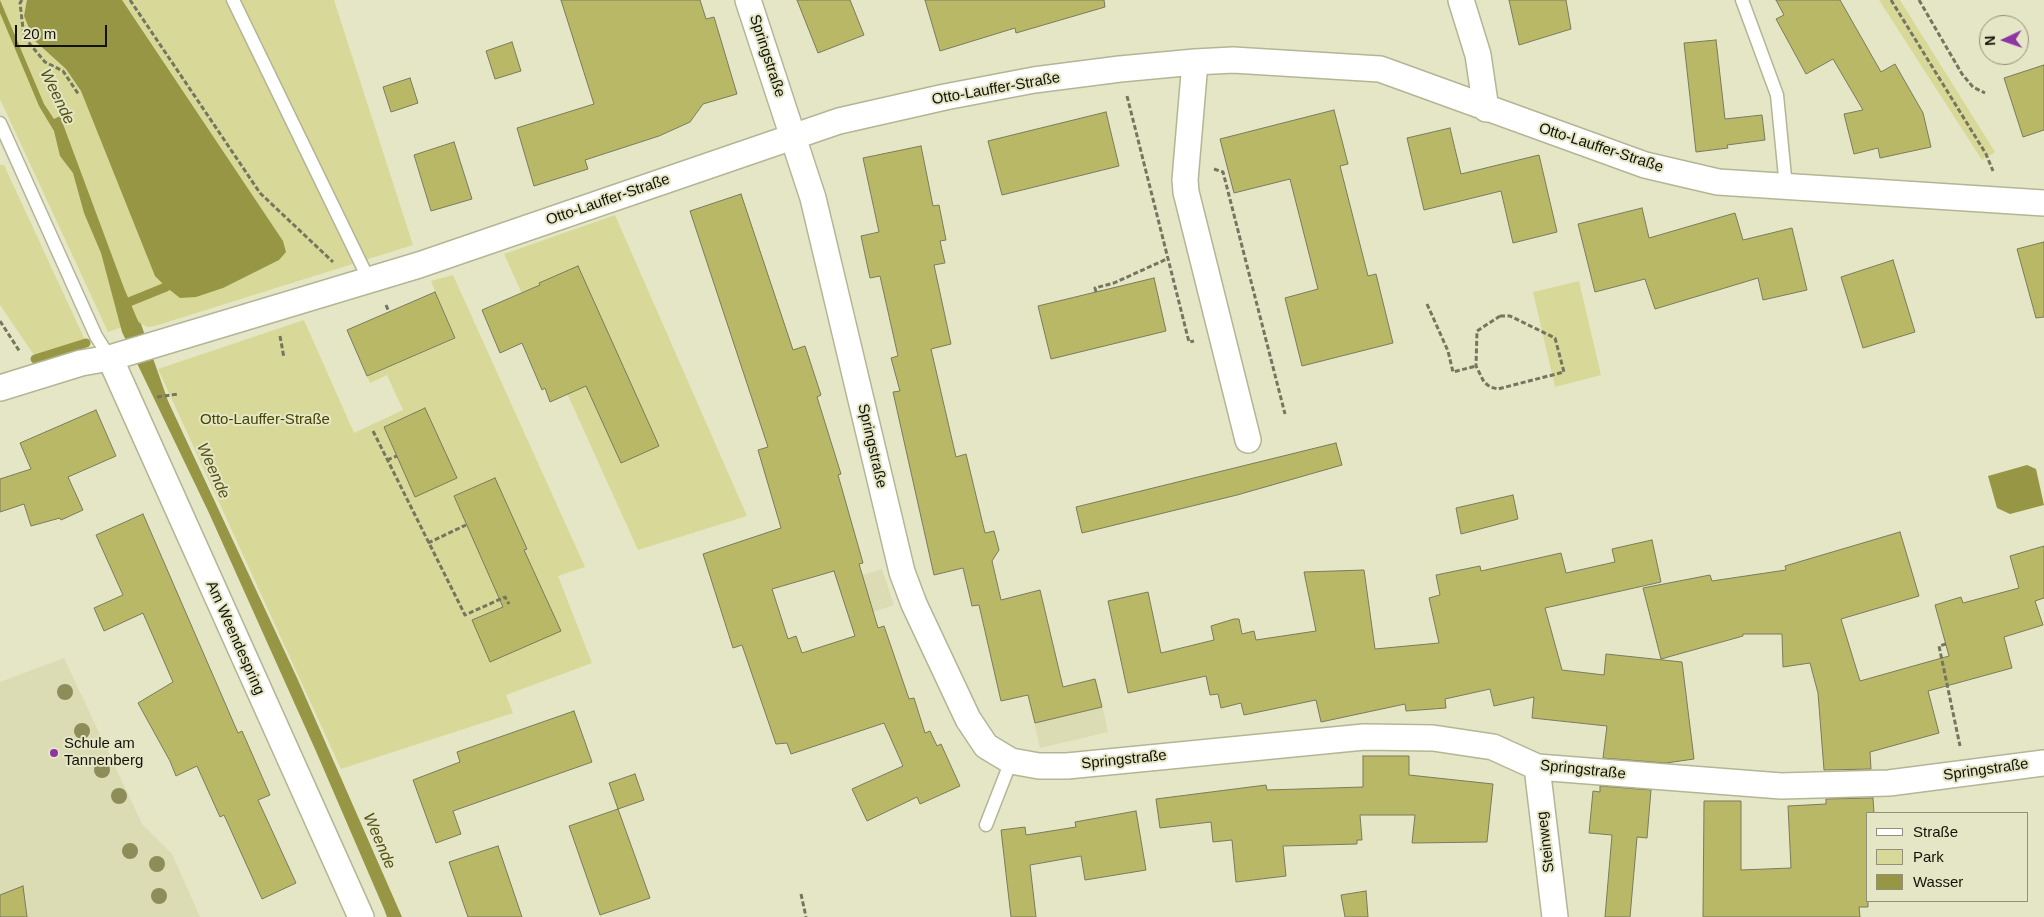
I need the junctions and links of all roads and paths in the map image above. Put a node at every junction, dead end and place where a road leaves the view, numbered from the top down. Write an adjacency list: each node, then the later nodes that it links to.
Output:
1 (22, 0): 12 (path)
2 (130, 0): 22 (path)
3 (233, 0): 22 (lane)
4 (748, 0): 15 (street, Springstraße)
5 (1461, 0): 13 (street)
6 (1742, 0): 17 (lane)
7 (1891, 0): 18 (path)
8 (1919, 0): 11 (path)
9 (1195, 62): 13 (street, Otto-Lauffer-Straße); 15 (street, Otto-Lauffer-Straße); 16 (street)
10 (1126, 92): 21 (path)
11 (1985, 92)
12 (78, 95)
13 (1486, 109): 17 (street, Otto-Lauffer-Straße)
14 (0, 122): 29 (lane)
15 (793, 137): 22 (street, Otto-Lauffer-Straße); 44 (street, Springstraße)
16 (1187, 162): 20 (street); 35 (path)
17 (1786, 187): 18 (street, Otto-Lauffer-Straße)
18 (2006, 201): 19 (street, Otto-Lauffer-Straße)
19 (2044, 203)
20 (1199, 245): 21 (path); 28 (street)
21 (1168, 258): 23 (path); 28 (path)
22 (364, 282): 29 (street, Otto-Lauffer-Straße)
23 (1096, 292)
24 (386, 303): 26 (path)
25 (1427, 304): 30 (path)
26 (389, 312)
27 (0, 321): 31 (path)
28 (1222, 334): 37 (street)
29 (115, 357): 31 (street, Otto-Lauffer-Straße); 50 (street, Am Weendespring)
30 (1476, 366): 30 (path)
31 (35, 377): 32 (street, Otto-Lauffer-Straße)
32 (0, 388)
33 (178, 394): 34 (path)
34 (160, 397)
35 (1285, 414)
36 (372, 431): 39 (path)
37 (1248, 440)
38 (397, 456): 39 (path)
39 (387, 460): 41 (path)
40 (466, 525): 41 (path)
41 (428, 543): 42 (path)
42 (509, 604)
43 (1946, 644): 47 (path)
44 (1011, 761): 46 (street, Springstraße); 48 (lane)
45 (2044, 762): 47 (street, Springstraße)
46 (1537, 767): 47 (street, Springstraße); 52 (street, Steinweg)
47 (1966, 774)
48 (986, 825)
49 (801, 894): 51 (path)
50 (362, 917)
51 (806, 917)
52 (1555, 917)

